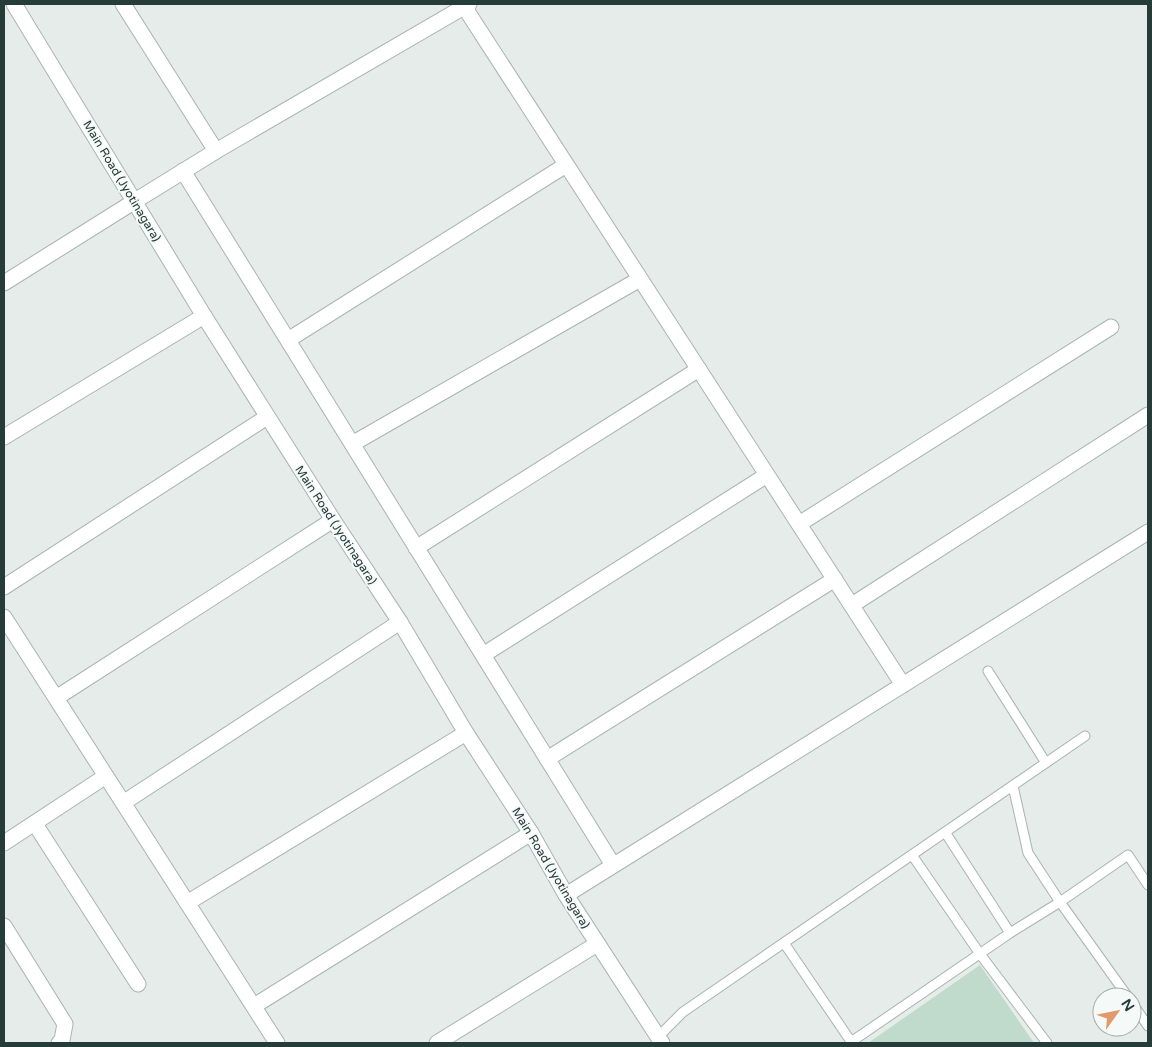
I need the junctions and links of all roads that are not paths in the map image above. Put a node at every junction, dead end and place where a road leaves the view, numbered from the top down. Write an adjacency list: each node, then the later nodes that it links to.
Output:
1 (14, 4): 7 (street, Main Road (Jyotinagara))
2 (123, 4): 4 (street)
3 (467, 6): 4 (street); 5 (street)
4 (216, 151): 6 (street)
5 (566, 165): 8 (street); 12 (street)
6 (183, 171): 7 (street); 12 (street)
7 (134, 201): 9 (street); 10 (street, Main Road (Jyotinagara))
8 (640, 279): 13 (street); 17 (street)
9 (4, 283)
10 (204, 316): 15 (street, Main Road (Jyotinagara)); 16 (street)
11 (1111, 327): 20 (street)
12 (288, 340): 17 (street)
13 (699, 369): 18 (street); 22 (street)
14 (1148, 415): 25 (street)
15 (268, 417): 19 (street, Main Road (Jyotinagara)); 24 (street)
16 (4, 438)
17 (352, 444): 22 (street)
18 (767, 475): 20 (street); 28 (street)
19 (333, 520): 27 (street, Main Road (Jyotinagara)); 31 (street)
20 (799, 524): 23 (street)
21 (1148, 532): 30 (street)
22 (416, 548): 28 (street)
23 (834, 579): 25 (street); 34 (street)
24 (4, 587)
25 (852, 605): 30 (street)
26 (4, 617): 31 (street)
27 (400, 622): 32 (street, Main Road (Jyotinagara)); 38 (street)
28 (483, 655): 34 (street)
29 (988, 671): 35 (lane)
30 (903, 685): 44 (street)
31 (56, 698): 36 (street)
32 (466, 733): 41 (street, Main Road (Jyotinagara)); 48 (street)
33 (1085, 736): 35 (lane)
34 (548, 759): 44 (street)
35 (1046, 763): 37 (lane)
36 (106, 776): 38 (street); 39 (street)
37 (1013, 786): 40 (lane); 47 (lane)
38 (123, 803): 48 (street)
39 (34, 824): 42 (street); 54 (street)
40 (945, 832): 43 (lane); 50 (lane)
41 (530, 834): 46 (street, Main Road (Jyotinagara)); 56 (street)
42 (4, 843)
43 (912, 855): 51 (lane); 53 (lane)
44 (613, 865): 46 (street)
45 (1148, 885): 47 (lane)
46 (566, 895): 52 (street, Main Road (Jyotinagara))
47 (1060, 902): 50 (lane); 55 (lane)
48 (187, 903): 56 (street)
49 (4, 926): 58 (street)
50 (1010, 933): 53 (lane)
51 (784, 943): 57 (lane); 61 (lane)
52 (597, 944): 57 (street, Main Road (Jyotinagara)); 60 (street)
53 (980, 954): 61 (lane); 62 (lane)
54 (138, 984)
55 (1121, 987)
56 (254, 1006): 59 (street)
57 (656, 1041)
58 (59, 1043)
59 (277, 1043)
60 (437, 1043)
61 (852, 1043)
62 (1046, 1043)

